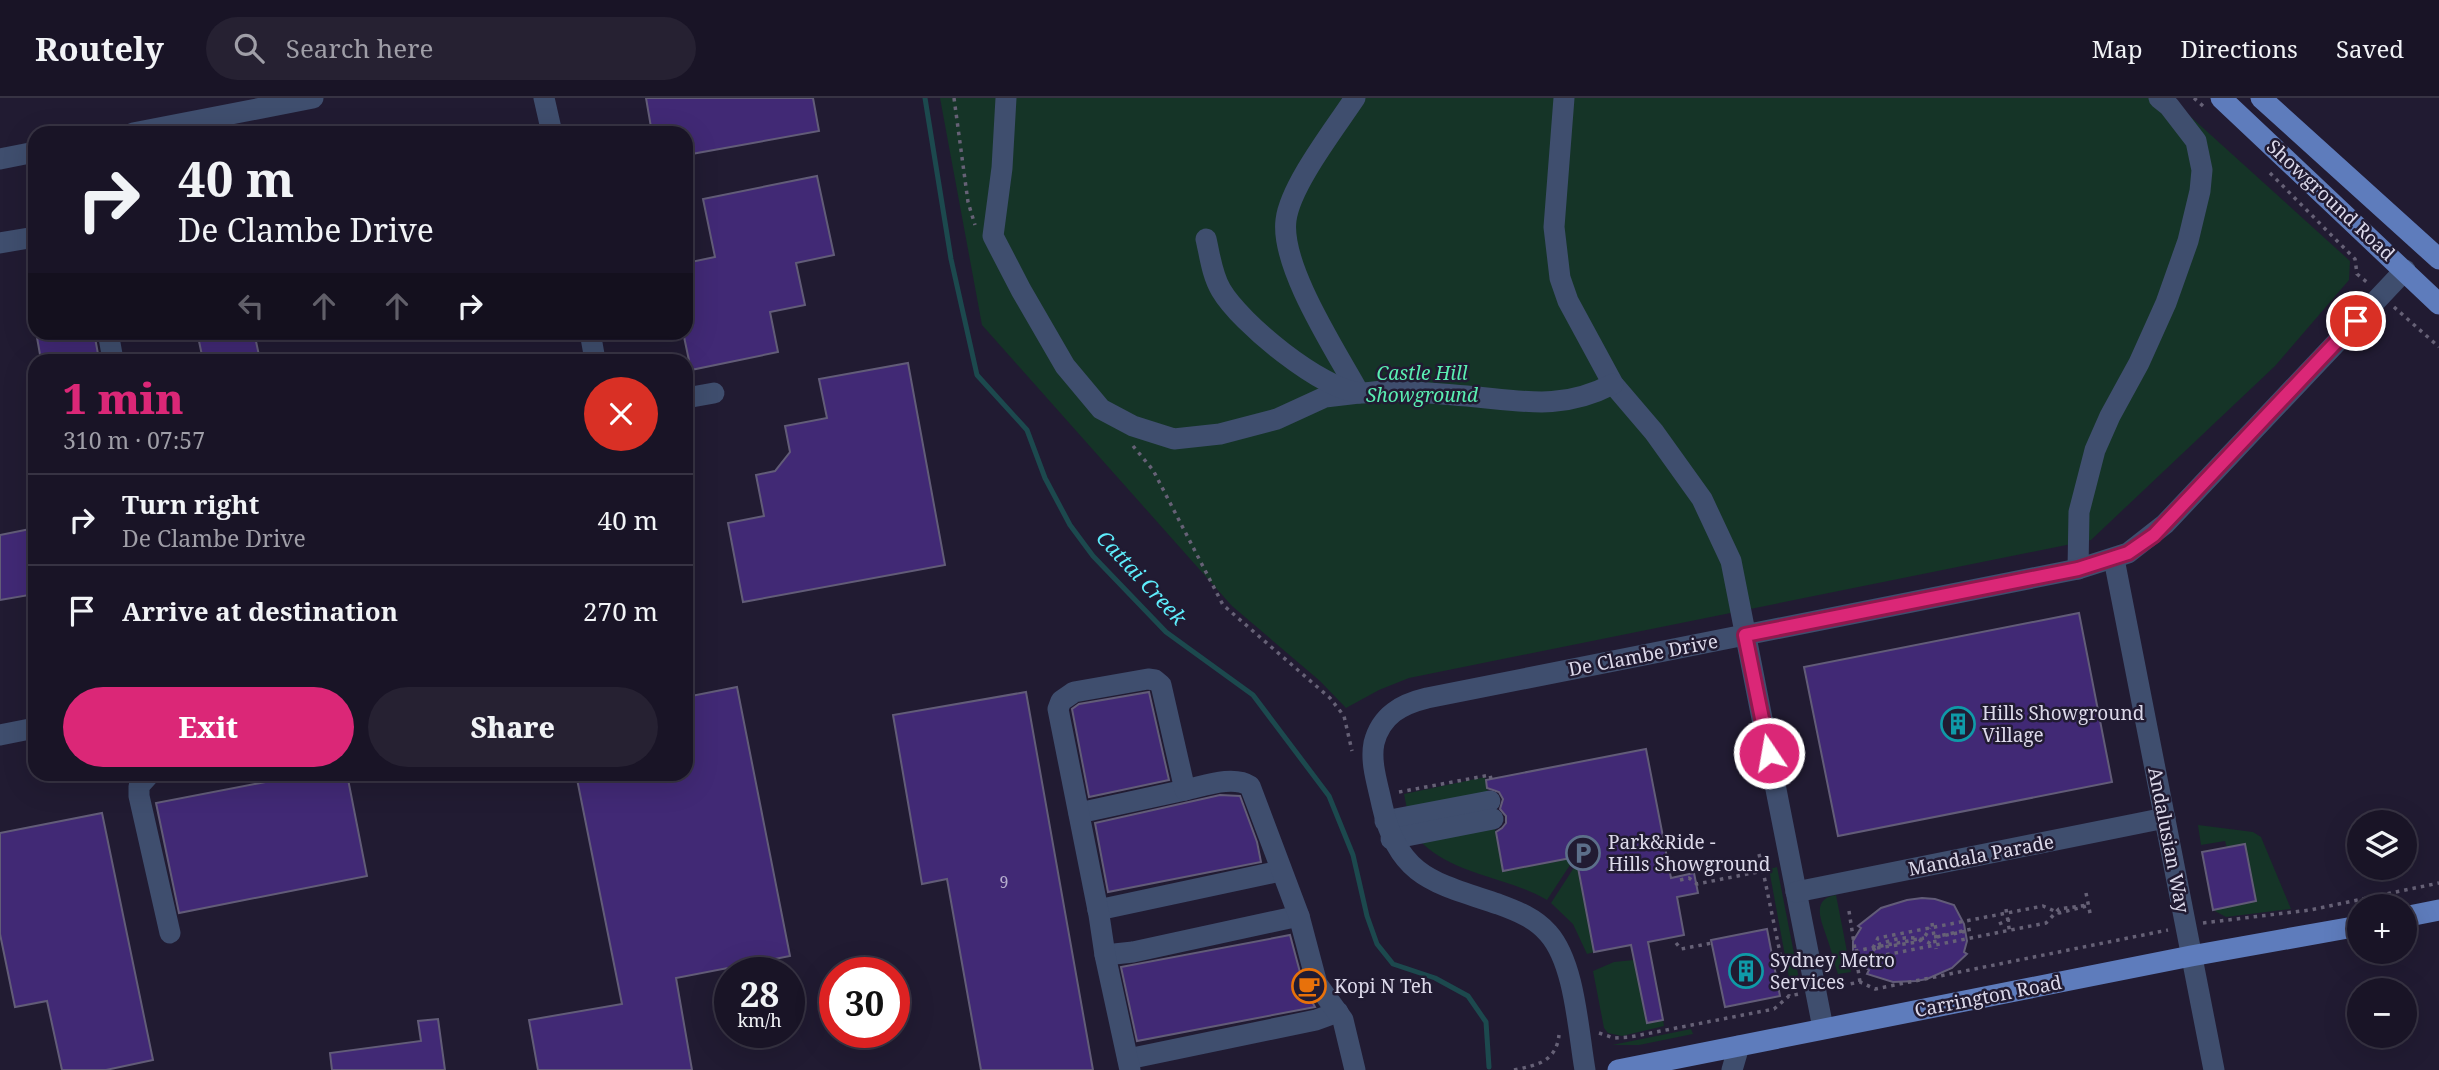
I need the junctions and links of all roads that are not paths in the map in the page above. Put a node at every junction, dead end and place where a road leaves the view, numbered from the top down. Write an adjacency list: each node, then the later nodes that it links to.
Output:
1 (544, 98): 10 (street)
2 (1006, 98): 21 (street)
3 (1355, 98): 21 (street)
4 (1564, 98): 19 (street)
5 (2160, 98): 24 (street)
6 (2261, 98): 16 (main road, Showground Road)
7 (305, 99): 9 (street)
8 (2215, 105): 17 (main road, Showground Road)
9 (168, 126)
10 (550, 126)
11 (28, 153): 12 (street)
12 (0, 159)
13 (28, 238): 15 (street)
14 (1206, 239): 21 (street)
15 (0, 243)
16 (2432, 253): 17 (main road)
17 (2405, 270): 18 (main road, Showground Road); 23 (street, De Clambe Drive)
18 (2439, 303)
19 (1613, 384): 21 (street); 25 (street)
20 (714, 393): 22 (street)
21 (1359, 393)
22 (693, 397)
23 (2114, 559): 24 (street, De Clambe Drive); 32 (street, Andalusian Way)
24 (2078, 569): 25 (street, De Clambe Drive)
25 (1745, 635): 33 (street, De Clambe Drive); 35 (street)
26 (28, 729): 27 (street)
27 (0, 735)
28 (144, 781): 41 (street)
29 (1185, 790): 31 (street); 31 (street); 34 (street)
30 (1491, 810): 33 (street)
31 (1079, 813): 36 (street)
32 (2165, 818): 35 (street, Mandala Parade); 43 (street, Andalusian Way)
33 (1388, 830): 49 (street, De Clambe Drive)
34 (1280, 871): 36 (street); 39 (street)
35 (1796, 892): 45 (street)
36 (1098, 910): 42 (street)
37 (2439, 911): 38 (main road)
38 (2417, 915)
39 (1298, 916): 42 (street); 44 (street)
40 (2347, 928): 43 (main road, Carrington Road)
41 (170, 933)
42 (1105, 956): 47 (street)
43 (2192, 956): 45 (main road, Carrington Road); 52 (street, Andalusian Way)
44 (1338, 1012): 47 (street); 48 (street)
45 (1823, 1028): 46 (main road, Carrington Road)
46 (1739, 1046): 50 (main road, Carrington Road); 51 (street)
47 (1129, 1064)
48 (1355, 1070)
49 (1584, 1070)
50 (1618, 1070)
51 (1731, 1070)
52 (2214, 1070)

